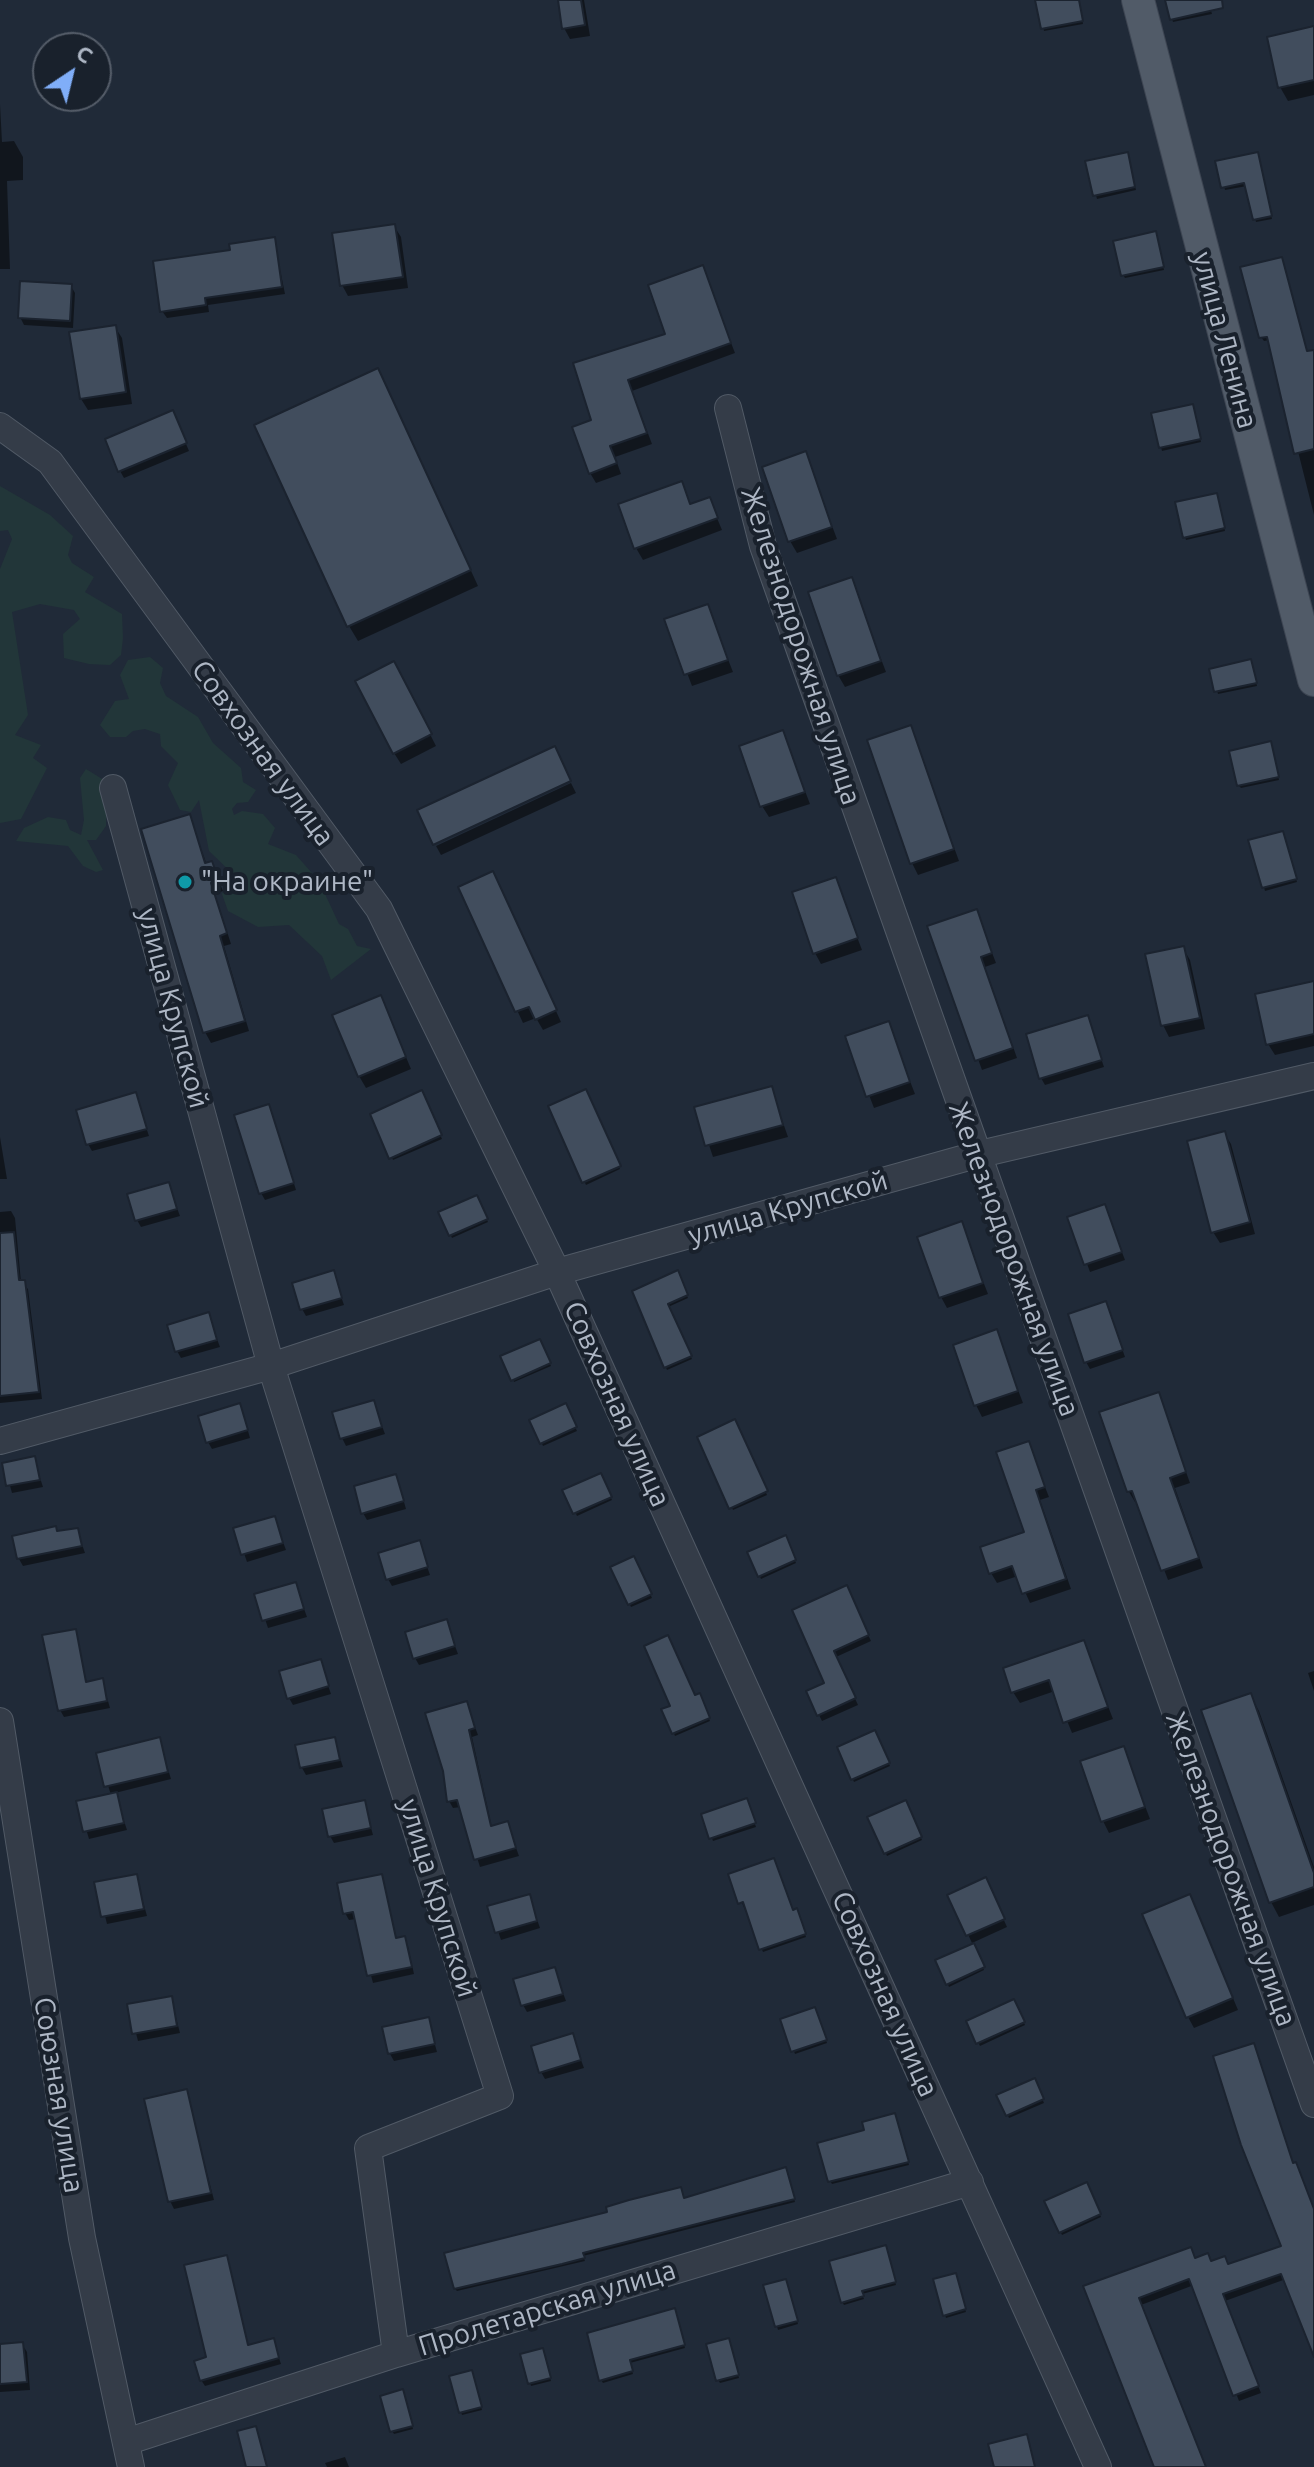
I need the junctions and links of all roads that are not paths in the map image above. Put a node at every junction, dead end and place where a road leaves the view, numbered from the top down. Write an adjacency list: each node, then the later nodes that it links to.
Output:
1 (1138, 0): 4 (main road, улица Ленина)
2 (728, 408): 7 (street, Железнодорожная улица)
3 (0, 426): 8 (street, Совхозная улица)
4 (1314, 680)
5 (113, 788): 9 (street, улица Крупской)
6 (1314, 1076): 7 (street, улица Крупской)
7 (976, 1155): 8 (street, улица Крупской); 12 (street, Железнодорожная улица)
8 (557, 1272): 9 (street, улица Крупской); 13 (street, Совхозная улица)
9 (271, 1366): 10 (street, улица Крупской); 14 (street, улица Крупской)
10 (0, 1441)
11 (0, 1721): 15 (street, Союзная улица)
12 (1314, 2104)
13 (970, 2182): 14 (street, Пролетарская улица); 16 (street, Совхозная улица)
14 (396, 2354): 15 (street, Пролетарская улица)
15 (129, 2454)
16 (1098, 2467)

